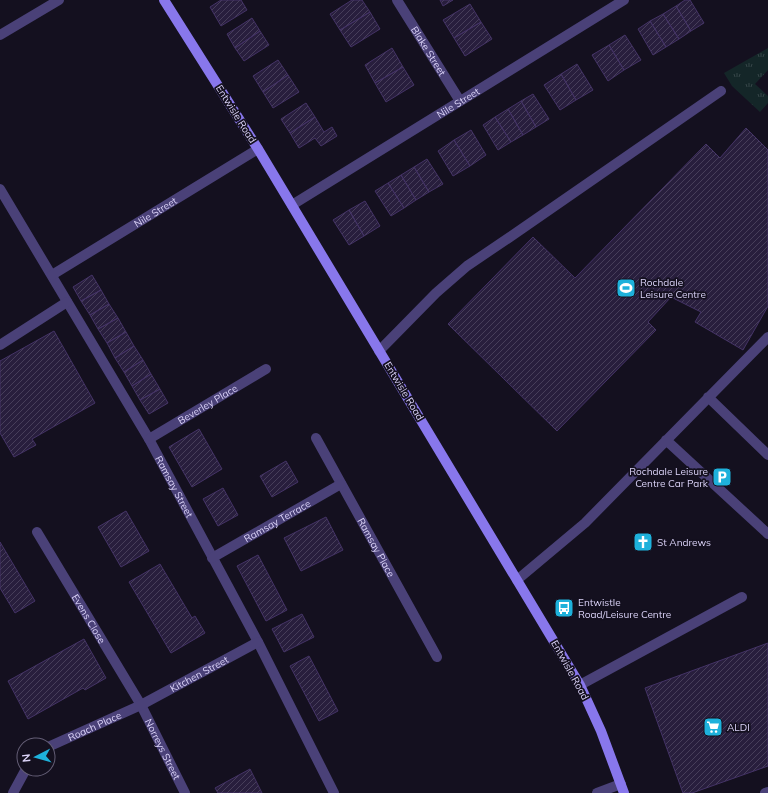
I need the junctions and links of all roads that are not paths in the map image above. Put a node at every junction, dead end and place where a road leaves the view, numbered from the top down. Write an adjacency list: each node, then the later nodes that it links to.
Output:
1 (59, 0): 5 (street)
2 (164, 0): 8 (main road, Entwisle Road)
3 (398, 0): 7 (street, Blake Street)
4 (624, 0): 7 (street, Nile Street)
5 (0, 35)
6 (720, 91): 15 (street)
7 (460, 101): 10 (street, Nile Street)
8 (258, 149): 10 (main road, Entwisle Road); 11 (street, Nile Street)
9 (1, 192): 11 (street, Ramsay Street)
10 (292, 205): 15 (main road, Entwisle Road)
11 (52, 275): 12 (street, Ramsay Street)
12 (68, 302): 14 (street); 19 (street, Ramsay Street)
13 (768, 337): 17 (street)
14 (0, 345)
15 (379, 351): 26 (main road, Entwisle Road)
16 (266, 369): 19 (street, Beverley Place)
17 (708, 397): 20 (street); 21 (street)
18 (316, 438): 22 (street, Ramsay Place)
19 (149, 439): 25 (street, Ramsay Street)
20 (666, 440): 24 (street); 26 (street)
21 (768, 455)
22 (341, 484): 25 (street, Ramsay Terrace); 29 (street, Ramsay Place)
23 (37, 532): 31 (street, Evens Close)
24 (768, 534)
25 (212, 558): 28 (street, Ramsay Street)
26 (517, 580): 30 (main road, Entwisle Road)
27 (742, 597): 30 (street)
28 (258, 642): 31 (street, Kitchen Street); 38 (street, Ramsay Street)
29 (437, 657)
30 (580, 685): 34 (main road, Entwisle Road)
31 (141, 705): 32 (street, Roach Place); 37 (street, Norreys Street)
32 (56, 743)
33 (22, 777): 36 (street)
34 (622, 788): 39 (street)
35 (768, 792): 40 (street)
36 (13, 793)
37 (185, 793)
38 (334, 793)
39 (597, 793)
40 (765, 793)

